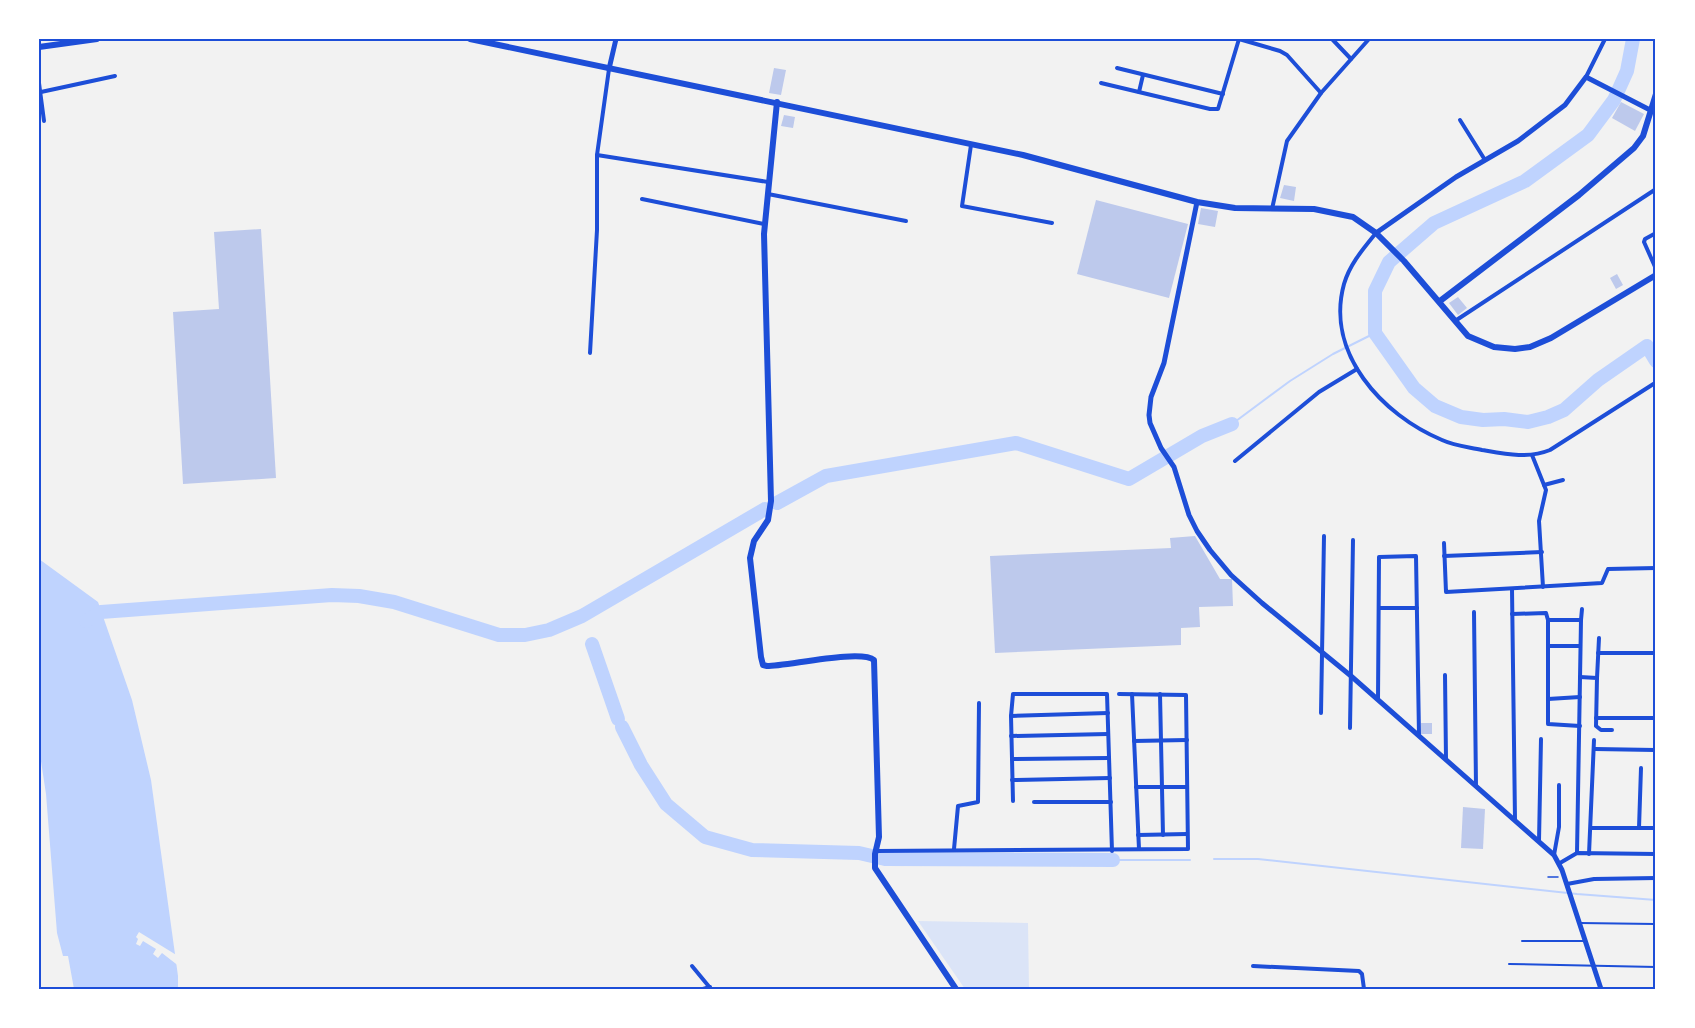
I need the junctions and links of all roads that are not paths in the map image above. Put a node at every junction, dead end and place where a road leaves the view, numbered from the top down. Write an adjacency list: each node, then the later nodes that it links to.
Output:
1 (97, 39): 7 (main road)
2 (470, 39): 10 (main road)
3 (616, 39): 10 (street)
4 (1332, 39): 8 (street)
5 (1369, 39): 8 (street)
6 (1605, 39): 13 (street)
7 (39, 47)
8 (1351, 59): 18 (street)
9 (1117, 68): 11 (street)
10 (609, 69): 21 (main road); 26 (street)
11 (1143, 75): 17 (street); 19 (street)
12 (115, 76): 16 (street)
13 (1586, 77): 22 (street); 27 (street)
14 (39, 83): 16 (street)
15 (1101, 83): 17 (street)
16 (41, 92): 24 (street)
17 (1138, 92): 19 (street)
18 (1321, 93): 19 (street); 33 (street)
19 (1223, 94)
20 (1656, 94): 22 (main road)
21 (777, 102): 25 (main road); 28 (main road)
22 (1654, 113): 41 (main road)
23 (1460, 120): 27 (street)
24 (44, 121)
25 (972, 144): 32 (main road); 35 (street)
26 (597, 155): 28 (street); 43 (street)
27 (1485, 160): 37 (street)
28 (768, 182): 30 (main road)
29 (1656, 189): 42 (street)
30 (767, 194): 34 (street); 36 (main road)
31 (642, 199): 36 (street)
32 (1197, 202): 33 (main road); 70 (street)
33 (1272, 210): 37 (main road)
34 (906, 221)
35 (1052, 223)
36 (764, 225): 128 (main road)
37 (1376, 233): 41 (main road); 44 (street)
38 (1656, 233): 39 (street)
39 (1656, 269)
40 (1656, 274): 42 (main road)
41 (1440, 301): 42 (main road)
42 (1455, 321)
43 (590, 353)
44 (1357, 369): 46 (street); 47 (street)
45 (1654, 382): 46 (street)
46 (1533, 455): 49 (street)
47 (1235, 461)
48 (1563, 480): 49 (street)
49 (1544, 484): 53 (street)
50 (1324, 536): 70 (street)
51 (1353, 540): 72 (street)
52 (1444, 543): 54 (street)
53 (1542, 552): 54 (street); 56 (street)
54 (1444, 556): 57 (street)
55 (1656, 568): 56 (street)
56 (1543, 587): 57 (street)
57 (1512, 589): 62 (street)
58 (1379, 608): 59 (street); 59 (street); 79 (street)
59 (1417, 608): 91 (street)
60 (1582, 609): 64 (street)
61 (1474, 612): 107 (street)
62 (1512, 614): 63 (street); 114 (street)
63 (1548, 620): 64 (street); 66 (street)
64 (1581, 620): 67 (street)
65 (1599, 638): 68 (street)
66 (1548, 646): 67 (street); 80 (street)
67 (1580, 646): 73 (street)
68 (1598, 653): 69 (street); 74 (street)
69 (1654, 653)
70 (1324, 654): 72 (street); 83 (street)
71 (1445, 675): 102 (street)
72 (1351, 676): 79 (street); 88 (street)
73 (1580, 677): 74 (street); 78 (street)
74 (1597, 678): 85 (street)
75 (1119, 694): 76 (street)
76 (1132, 694): 77 (street); 96 (street)
77 (1160, 694): 94 (street); 97 (street)
78 (1580, 697): 80 (street); 87 (street)
79 (1378, 699): 91 (street)
80 (1548, 699): 87 (street)
81 (979, 703): 122 (street)
82 (1108, 713): 84 (street); 84 (street); 90 (street)
83 (1321, 713)
84 (1011, 716): 92 (street)
85 (1596, 718): 86 (street); 89 (street)
86 (1656, 718)
87 (1580, 726): 125 (street)
88 (1350, 728)
89 (1612, 730)
90 (1108, 734): 92 (street); 100 (street)
91 (1419, 735): 102 (street)
92 (1011, 736): 101 (street)
93 (1541, 739): 121 (street)
94 (1187, 740): 97 (street); 110 (street)
95 (1594, 740): 98 (street)
96 (1134, 741): 97 (street); 108 (street)
97 (1161, 741): 109 (street)
98 (1595, 749): 99 (street); 115 (street)
99 (1655, 750)
100 (1109, 758): 101 (street); 104 (street)
101 (1012, 759): 105 (street)
102 (1446, 759): 107 (street)
103 (1641, 768): 116 (street)
104 (1110, 778): 105 (street); 113 (street)
105 (1012, 780): 111 (street)
106 (1559, 785): 129 (street)
107 (1476, 786): 114 (street)
108 (1136, 787): 109 (street); 119 (street)
109 (1161, 787): 110 (street); 120 (street)
110 (1187, 787): 118 (street)
111 (1012, 801)
112 (1034, 802): 113 (street)
113 (1110, 802): 124 (street)
114 (1515, 820): 121 (street)
115 (1591, 828): 116 (street); 126 (street)
116 (1639, 828): 117 (street)
117 (1656, 828)
118 (1187, 834): 120 (street); 123 (street)
119 (1138, 835): 120 (street); 123 (street)
120 (1163, 835)
121 (1539, 841): 129 (street)
122 (954, 849): 124 (street); 128 (street)
123 (1139, 849): 124 (street)
124 (1112, 850)
125 (1577, 853): 126 (street); 130 (street)
126 (1589, 854): 127 (street)
127 (1656, 854)
128 (875, 855): 144 (main road)
129 (1554, 855): 130 (street)
130 (1560, 863): 132 (street)
131 (1656, 878): 132 (street)
132 (1567, 884): 133 (street)
133 (1580, 923): 134 (lane); 136 (street)
134 (1655, 924)
135 (1522, 941): 136 (lane)
136 (1586, 941): 140 (street)
137 (1509, 964): 140 (lane)
138 (692, 966): 142 (street)
139 (1253, 966): 145 (street)
140 (1594, 966): 141 (lane); 148 (street)
141 (1656, 967)
142 (710, 988): 143 (street)
143 (703, 989)
144 (956, 989)
145 (1365, 989)
146 (1442, 989): 147 (street)
147 (1461, 989)
148 (1601, 989)

